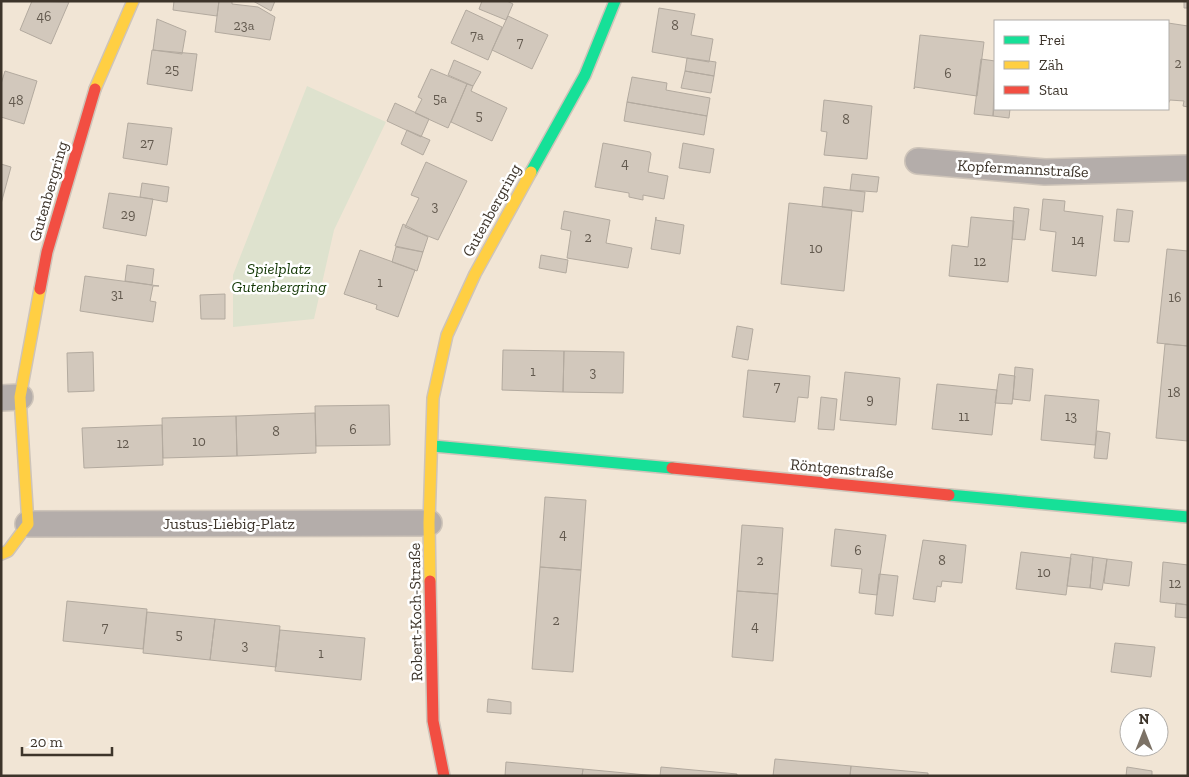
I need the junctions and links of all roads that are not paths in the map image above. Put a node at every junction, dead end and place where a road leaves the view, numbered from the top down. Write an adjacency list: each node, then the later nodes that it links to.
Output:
1 (133, 1): 5 (street, Gutenbergring)
2 (615, 1): 6 (street, Gutenbergring)
3 (918, 161): 4 (street, Kopfermannstraße)
4 (1188, 168)
5 (11, 397): 9 (street, Gutenbergring)
6 (432, 446): 7 (street, Röntgenstraße); 8 (street, Robert-Koch-Straße)
7 (1188, 517)
8 (429, 523): 9 (street, Justus-Liebig-Platz); 11 (street, Robert-Koch-Straße)
9 (28, 524): 10 (street)
10 (1, 554)
11 (444, 776)

